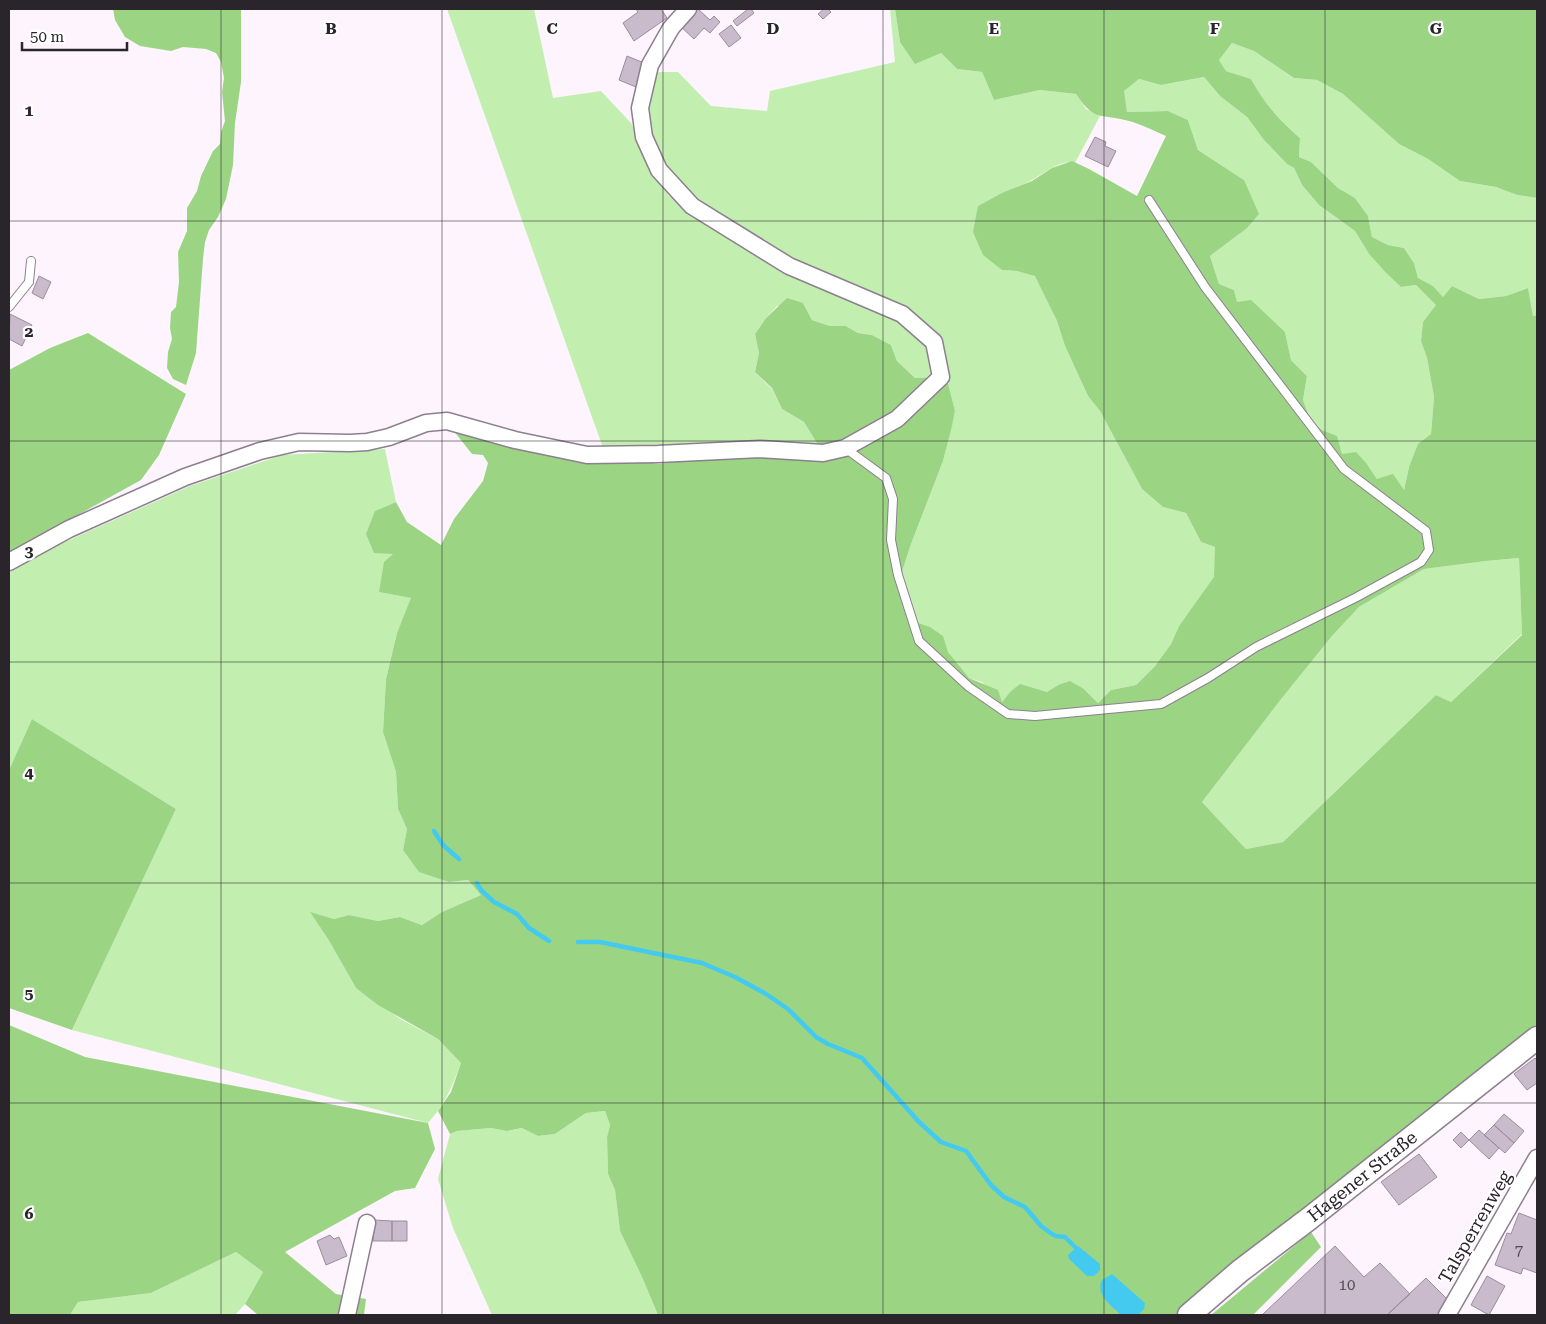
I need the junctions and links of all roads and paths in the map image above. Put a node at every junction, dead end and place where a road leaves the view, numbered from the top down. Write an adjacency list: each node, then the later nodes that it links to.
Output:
1 (688, 9): 5 (street)
2 (1150, 200): 5 (lane)
3 (31, 261): 4 (lane)
4 (9, 307)
5 (845, 448): 6 (street)
6 (9, 562)
7 (1537, 1038): 11 (main road, Hagener Straße)
8 (1537, 1158): 12 (street, Talsperrenweg)
9 (366, 1223): 10 (street)
10 (347, 1315)
11 (1190, 1315)
12 (1447, 1315)

